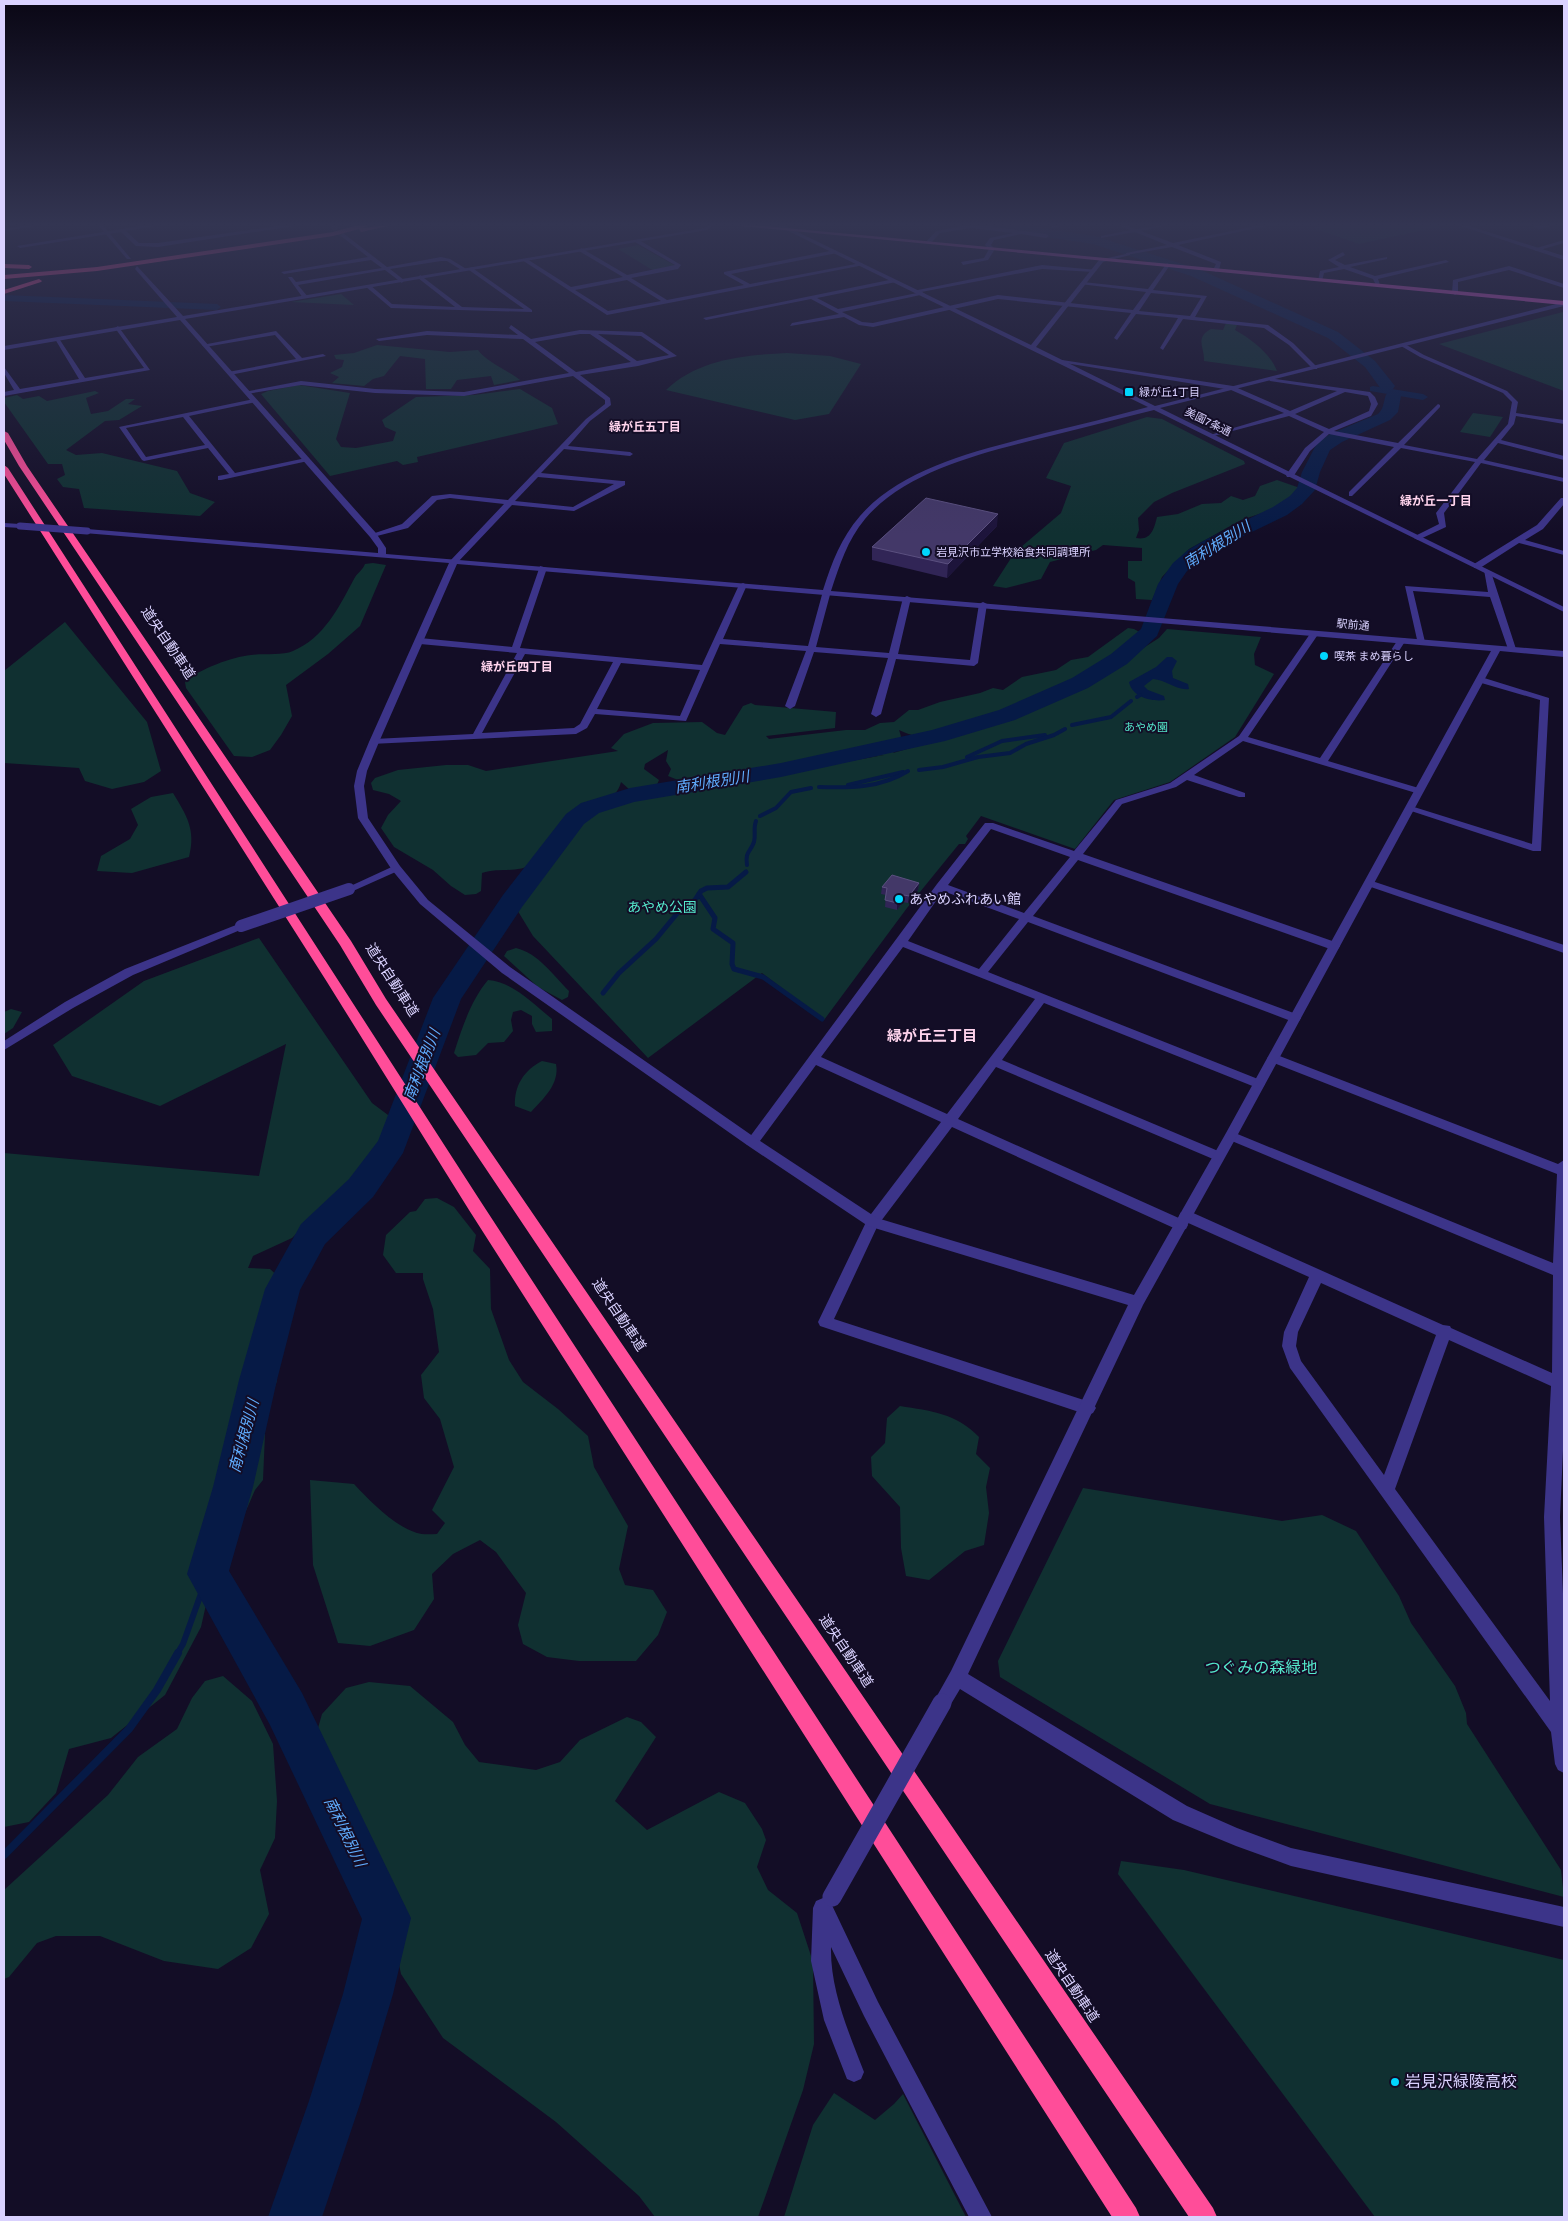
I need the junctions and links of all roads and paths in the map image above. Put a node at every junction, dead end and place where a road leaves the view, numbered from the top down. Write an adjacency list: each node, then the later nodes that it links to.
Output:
1 (118, 328): 13 (street); 30 (street)
2 (189, 328): 16 (street)
3 (512, 328): 11 (street)
4 (990, 328): 19 (street, 美園7条通)
5 (1048, 328): 19 (street)
6 (1124, 328): 12 (street)
7 (1175, 328): 20 (street)
8 (1268, 328): 25 (street)
9 (1467, 328): 17 (street)
10 (591, 332): 15 (street); 24 (street); 24 (street)
11 (523, 337): 14 (street); 15 (street)
12 (1117, 338)
13 (58, 339): 18 (street); 30 (street)
14 (379, 339)
15 (531, 341): 28 (street)
16 (205, 345): 22 (street); 27 (street)
17 (1402, 345): 25 (street); 40 (street)
18 (4, 348)
19 (1032, 348): 23 (street, 美園7条通)
20 (1163, 348)
21 (323, 356): 22 (street)
22 (300, 360): 27 (street)
23 (1062, 362): 31 (street); 38 (street, 美園7条通)
24 (638, 364): 28 (street)
25 (1315, 368): 29 (street)
26 (4, 369): 33 (street)
27 (230, 373): 34 (street)
28 (577, 375): 34 (street); 49 (street)
29 (1270, 379): 31 (street); 32 (street)
30 (83, 380): 33 (street)
31 (1233, 388): 38 (street); 39 (street)
32 (1344, 390): 39 (street); 43 (street)
33 (18, 391): 35 (street)
34 (247, 392): 36 (street)
35 (4, 394)
36 (254, 401): 41 (street); 52 (street)
37 (1438, 406): 48 (street)
38 (1154, 408): 45 (street, 美園7条通); 74 (street)
39 (1289, 414): 43 (street); 45 (street)
40 (1513, 414): 42 (street); 46 (street)
41 (185, 415): 47 (street); 47 (street)
42 (1564, 422)
43 (1329, 432): 48 (street); 57 (street)
44 (4, 434): 143 (highway, 道央自動車道)
45 (1212, 436): 57 (street, 美園7条通)
46 (1496, 442): 51 (street); 53 (street)
47 (210, 446): 55 (street)
48 (1399, 447): 53 (street); 60 (street)
49 (562, 448): 50 (street); 56 (street)
50 (630, 454)
51 (1564, 458)
52 (306, 460): 55 (street); 64 (street)
53 (1479, 460): 59 (street); 65 (street)
54 (4, 468): 142 (highway)
55 (233, 475): 58 (street)
56 (537, 475): 62 (street); 62 (street)
57 (1294, 477): 65 (street, 美園7条通)
58 (221, 478)
59 (1564, 480)
60 (1352, 494)
61 (1564, 500): 66 (street)
62 (511, 503): 64 (street); 69 (street)
63 (4, 525): 68 (street, 駅前通, bridge)
64 (373, 535): 68 (street)
65 (1418, 538): 70 (street, 美園7条通)
66 (1520, 541): 67 (street); 70 (street)
67 (1564, 553)
68 (382, 555): 69 (street, 駅前通)
69 (454, 561): 71 (street, 駅前通); 81 (street)
70 (1477, 566): 72 (street, 美園7条通)
71 (543, 568): 73 (street, 駅前通); 87 (street)
72 (1488, 572): 75 (street); 78 (street, 美園7条通)
73 (743, 585): 74 (street, 駅前通); 82 (street)
74 (826, 591): 76 (street, 駅前通); 85 (street)
75 (1493, 595): 83 (street); 86 (street)
76 (907, 598): 77 (street, 駅前通); 89 (street)
77 (983, 604): 79 (street, 駅前通); 89 (street)
78 (1564, 610)
79 (1315, 633): 80 (street, 駅前通); 97 (street)
80 (1402, 640): 83 (street, 駅前通); 99 (street)
81 (420, 641): 87 (street); 98 (street)
82 (717, 641): 85 (street); 91 (street)
83 (1421, 642): 84 (street, 駅前通)
84 (1497, 648): 86 (street, 駅前通); 92 (street)
85 (811, 649): 89 (street); 93 (street)
86 (1512, 649): 88 (street, 駅前通)
87 (519, 651): 90 (street); 96 (street)
88 (1564, 654)
89 (893, 656): 95 (street)
90 (618, 660): 91 (street); 94 (street)
91 (705, 668): 94 (street)
92 (1481, 680): 101 (street); 103 (street)
93 (790, 706)
94 (592, 711): 96 (street)
95 (876, 714)
96 (476, 736): 98 (street)
97 (1242, 738): 99 (street); 100 (street)
98 (374, 742): 105 (street)
99 (1322, 764): 101 (street)
100 (1186, 776): 102 (street); 104 (street)
101 (1419, 791): 103 (street)
102 (1242, 795)
103 (1410, 809): 106 (street)
104 (1078, 855): 107 (street); 108 (street); 110 (street)
105 (396, 868): 115 (street, bridge); 122 (street)
106 (1369, 883): 110 (street); 111 (street)
107 (941, 886): 108 (street); 109 (street)
108 (1027, 918): 112 (street); 114 (street)
109 (901, 942): 112 (street); 117 (street)
110 (1334, 946): 114 (street)
111 (1564, 949)
112 (981, 974): 113 (street)
113 (1041, 999): 118 (street); 119 (street)
114 (1295, 1018): 116 (street)
115 (4, 1046)
116 (1273, 1058): 119 (street); 125 (street)
117 (814, 1059): 120 (street); 122 (street)
118 (994, 1061): 120 (street); 123 (street)
119 (1258, 1084): 121 (street)
120 (948, 1121): 126 (street); 127 (street)
121 (1231, 1136): 123 (street); 128 (street)
122 (752, 1142): 127 (street)
123 (1218, 1156): 126 (street)
124 (1564, 1165): 125 (street)
125 (1564, 1171): 128 (street)
126 (1184, 1220): 129 (street); 130 (street)
127 (873, 1222): 130 (street); 133 (street)
128 (1562, 1272): 132 (street)
129 (1318, 1274): 131 (street); 134 (street)
130 (1137, 1302): 133 (street)
131 (1445, 1330): 132 (street); 134 (street)
132 (1562, 1384): 136 (street)
133 (1088, 1408): 135 (street)
134 (1387, 1489): 136 (street)
135 (957, 1677): 138 (street, bridge); 139 (street)
136 (1560, 1729): 137 (street)
137 (1564, 1764)
138 (827, 1903): 140 (street); 141 (street)
139 (1564, 1917)
140 (854, 2072)
141 (981, 2217)
142 (1127, 2217)
143 (1204, 2217)

